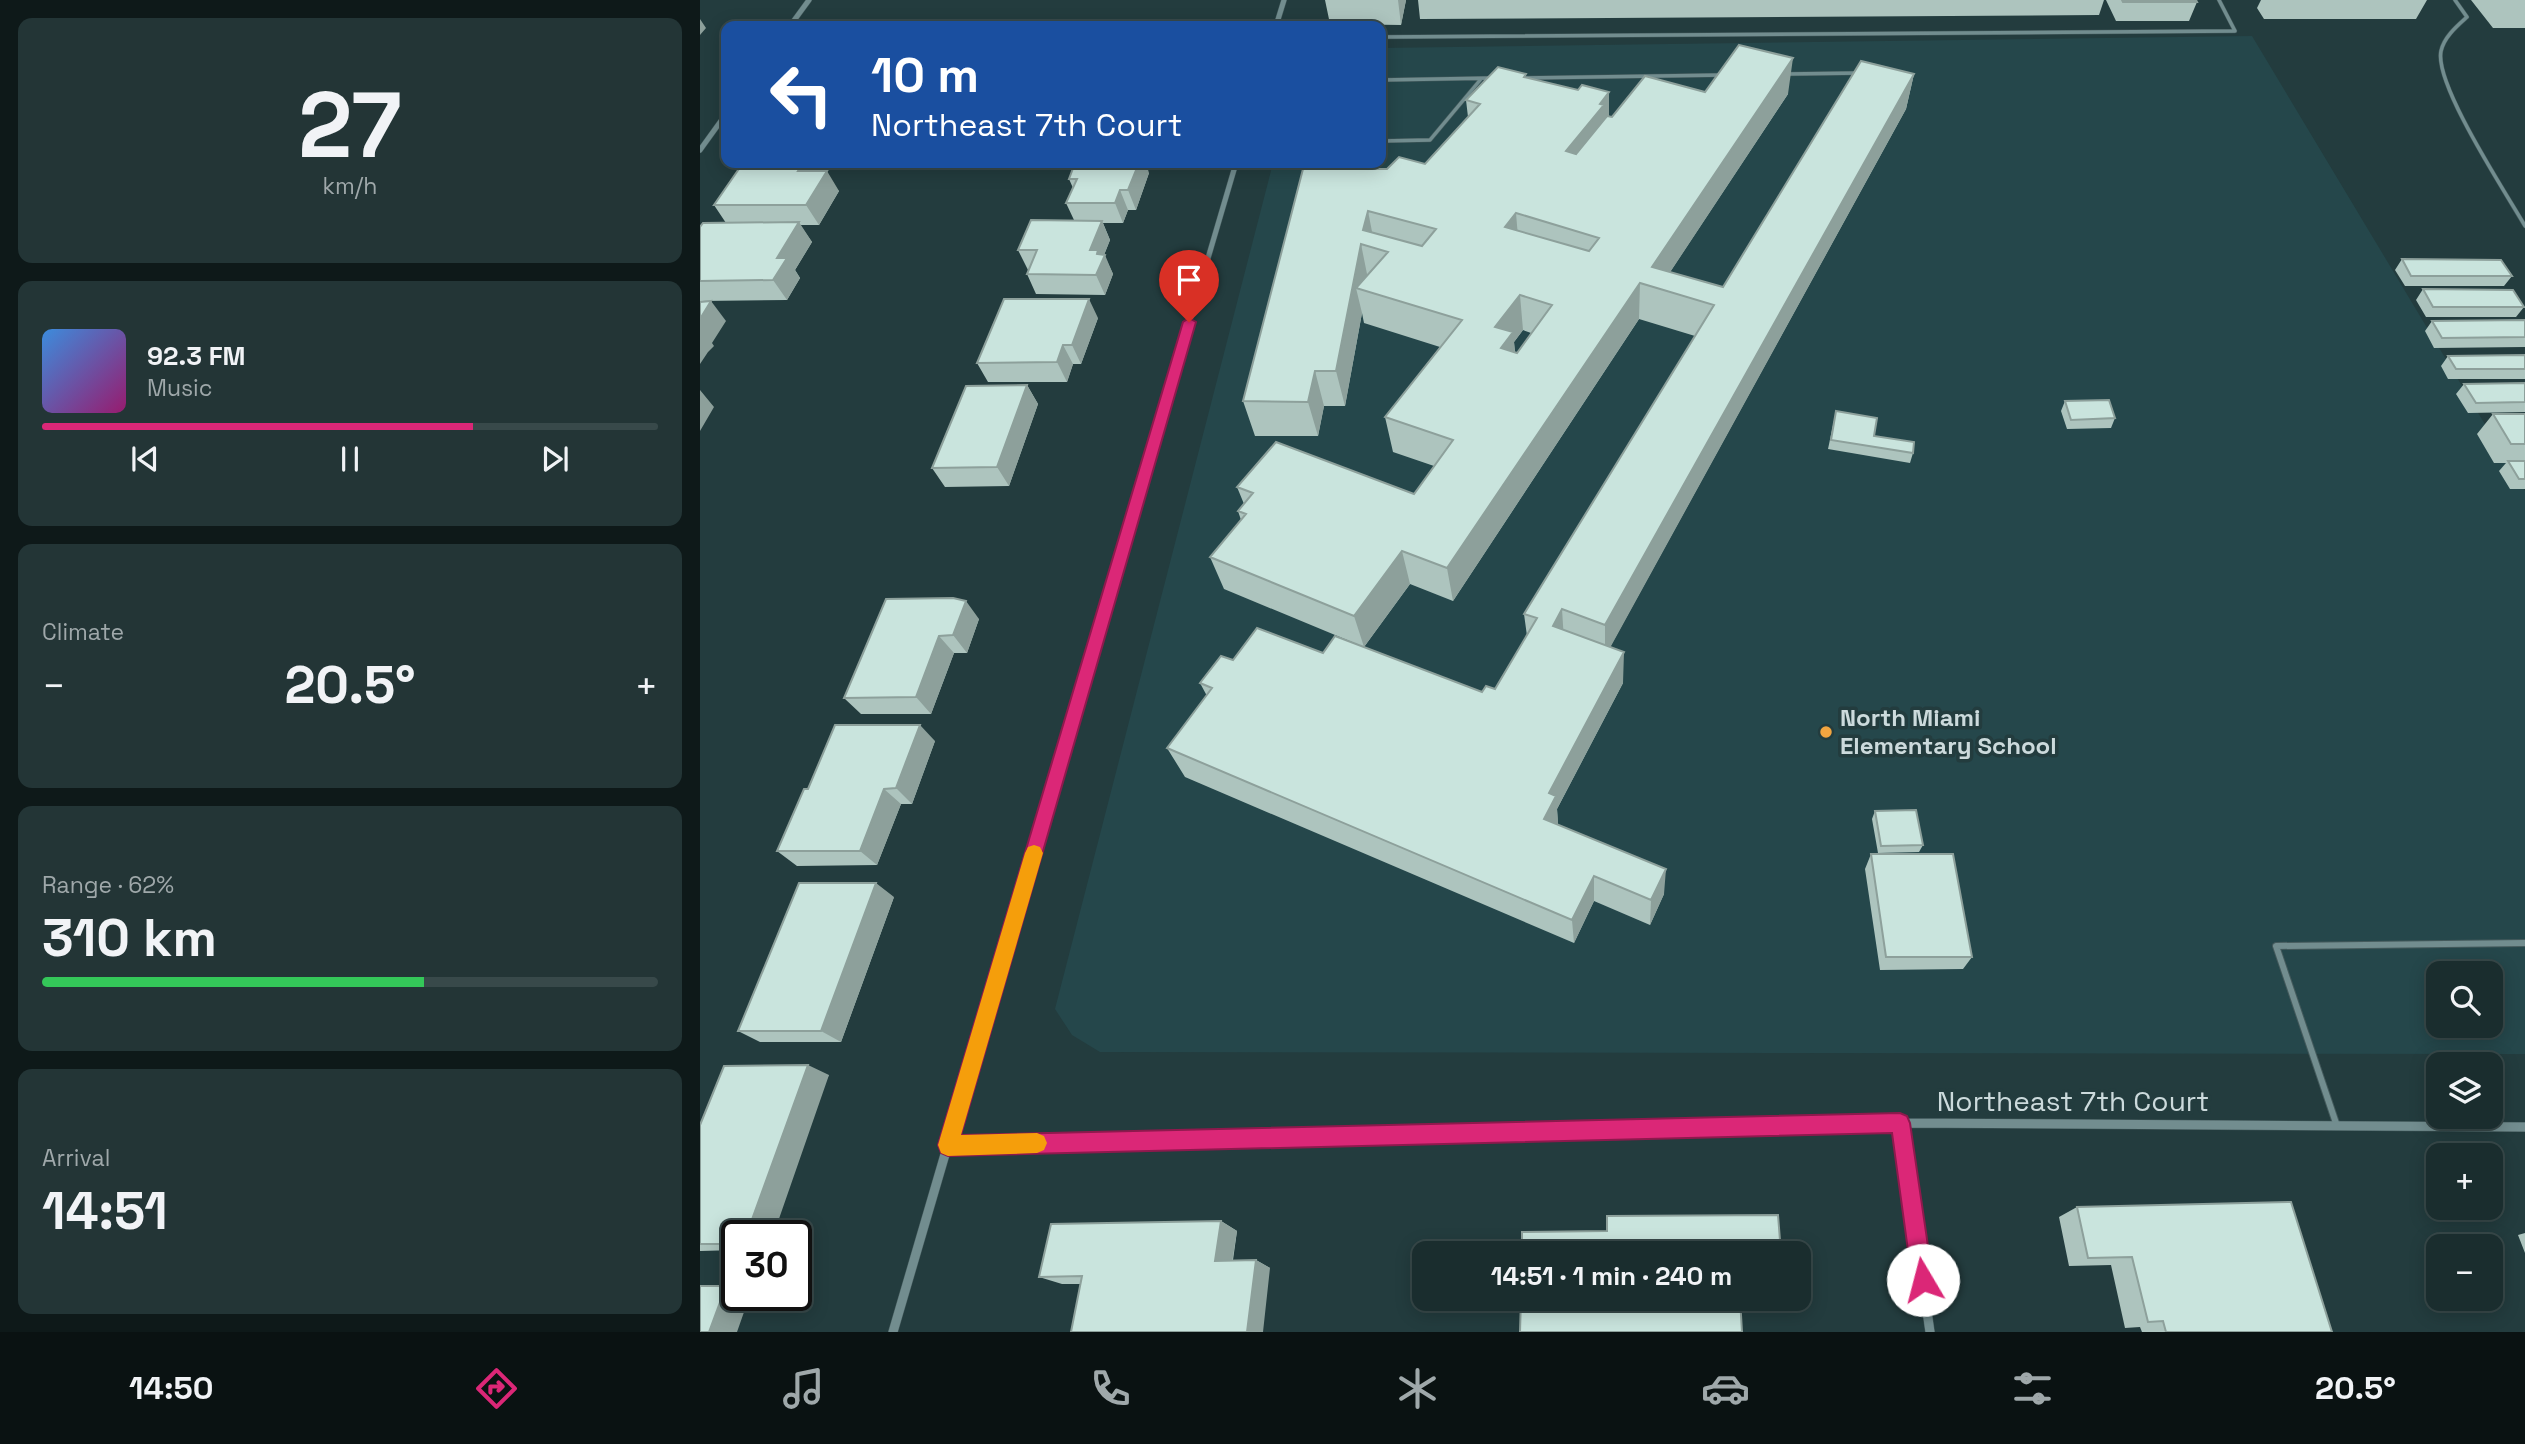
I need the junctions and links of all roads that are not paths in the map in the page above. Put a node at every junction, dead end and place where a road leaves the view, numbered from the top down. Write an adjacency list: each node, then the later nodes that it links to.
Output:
1 (809, 0): 5 (street)
2 (1284, 0): 6 (street)
3 (2220, 0): 7 (lane)
4 (2455, 0): 19 (lane)
5 (794, 21)
6 (1278, 21)
7 (1386, 37)
8 (1871, 73): 9 (lane)
9 (1774, 74)
10 (1732, 75): 12 (lane)
11 (1495, 78): 13 (lane)
12 (1509, 78)
13 (1482, 79): 14 (lane); 16 (lane)
14 (1386, 80)
15 (721, 121): 17 (street)
16 (1386, 141)
17 (700, 150)
18 (1235, 168): 24 (street)
19 (2525, 226)
20 (2525, 943): 22 (lane)
21 (1900, 1123): 22 (street, Northeast 7th Court); 24 (street, Northeast 7th Court); 26 (street)
22 (2337, 1126): 23 (street, Northeast 7th Court)
23 (2525, 1127)
24 (948, 1145): 25 (street)
25 (893, 1332)
26 (1930, 1332)

